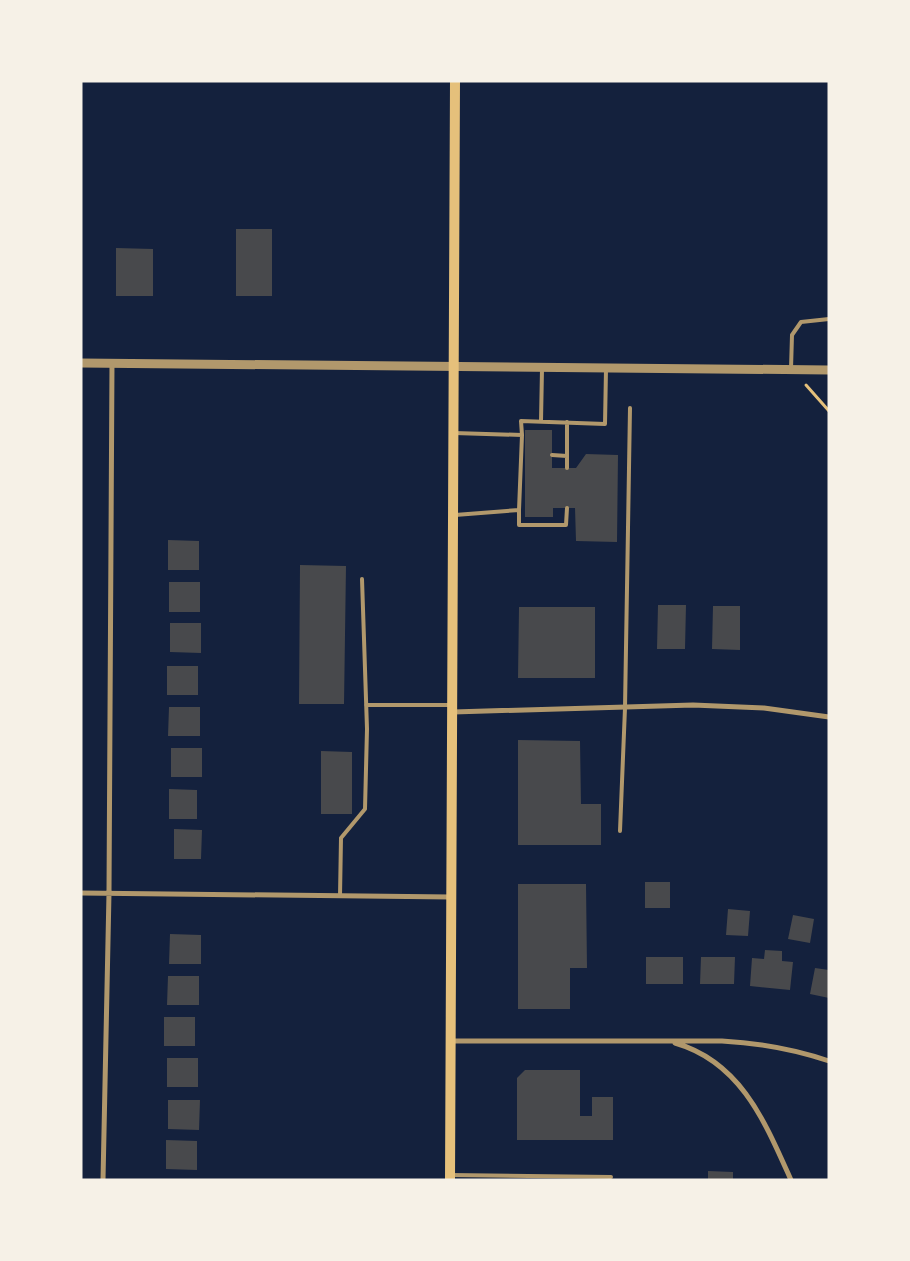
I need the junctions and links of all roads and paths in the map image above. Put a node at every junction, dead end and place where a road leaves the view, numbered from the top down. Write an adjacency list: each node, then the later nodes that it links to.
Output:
1 (455, 81): 5 (main road)
2 (829, 319): 8 (lane)
3 (81, 363): 4 (street)
4 (112, 363): 5 (street); 31 (street)
5 (454, 366): 6 (street); 14 (main road)
6 (542, 367): 7 (street); 12 (lane)
7 (606, 368): 8 (street); 13 (lane)
8 (791, 369): 9 (street); 11 (path)
9 (829, 370)
10 (630, 408): 26 (lane)
11 (829, 411)
12 (541, 422): 13 (lane); 15 (lane)
13 (567, 422): 17 (lane)
14 (454, 433): 15 (lane); 23 (main road)
15 (522, 435): 19 (lane)
16 (552, 455): 17 (lane)
17 (567, 456): 18 (lane)
18 (567, 468)
19 (519, 491): 20 (lane); 22 (lane)
20 (525, 491)
21 (566, 508): 22 (lane)
22 (520, 510): 23 (lane)
23 (454, 516): 27 (main road)
24 (362, 580): 25 (lane)
25 (366, 705): 27 (lane); 32 (lane)
26 (625, 708): 27 (street); 28 (street); 29 (lane)
27 (453, 709): 33 (main road)
28 (829, 717)
29 (620, 831)
30 (81, 893): 31 (street)
31 (109, 893): 32 (street); 39 (street)
32 (340, 896): 33 (street)
33 (452, 897): 34 (main road)
34 (451, 1041): 35 (street); 38 (main road)
35 (669, 1041): 36 (street); 40 (street)
36 (829, 1061)
37 (611, 1177): 38 (lane)
38 (450, 1178)
39 (103, 1180)
40 (791, 1180)

